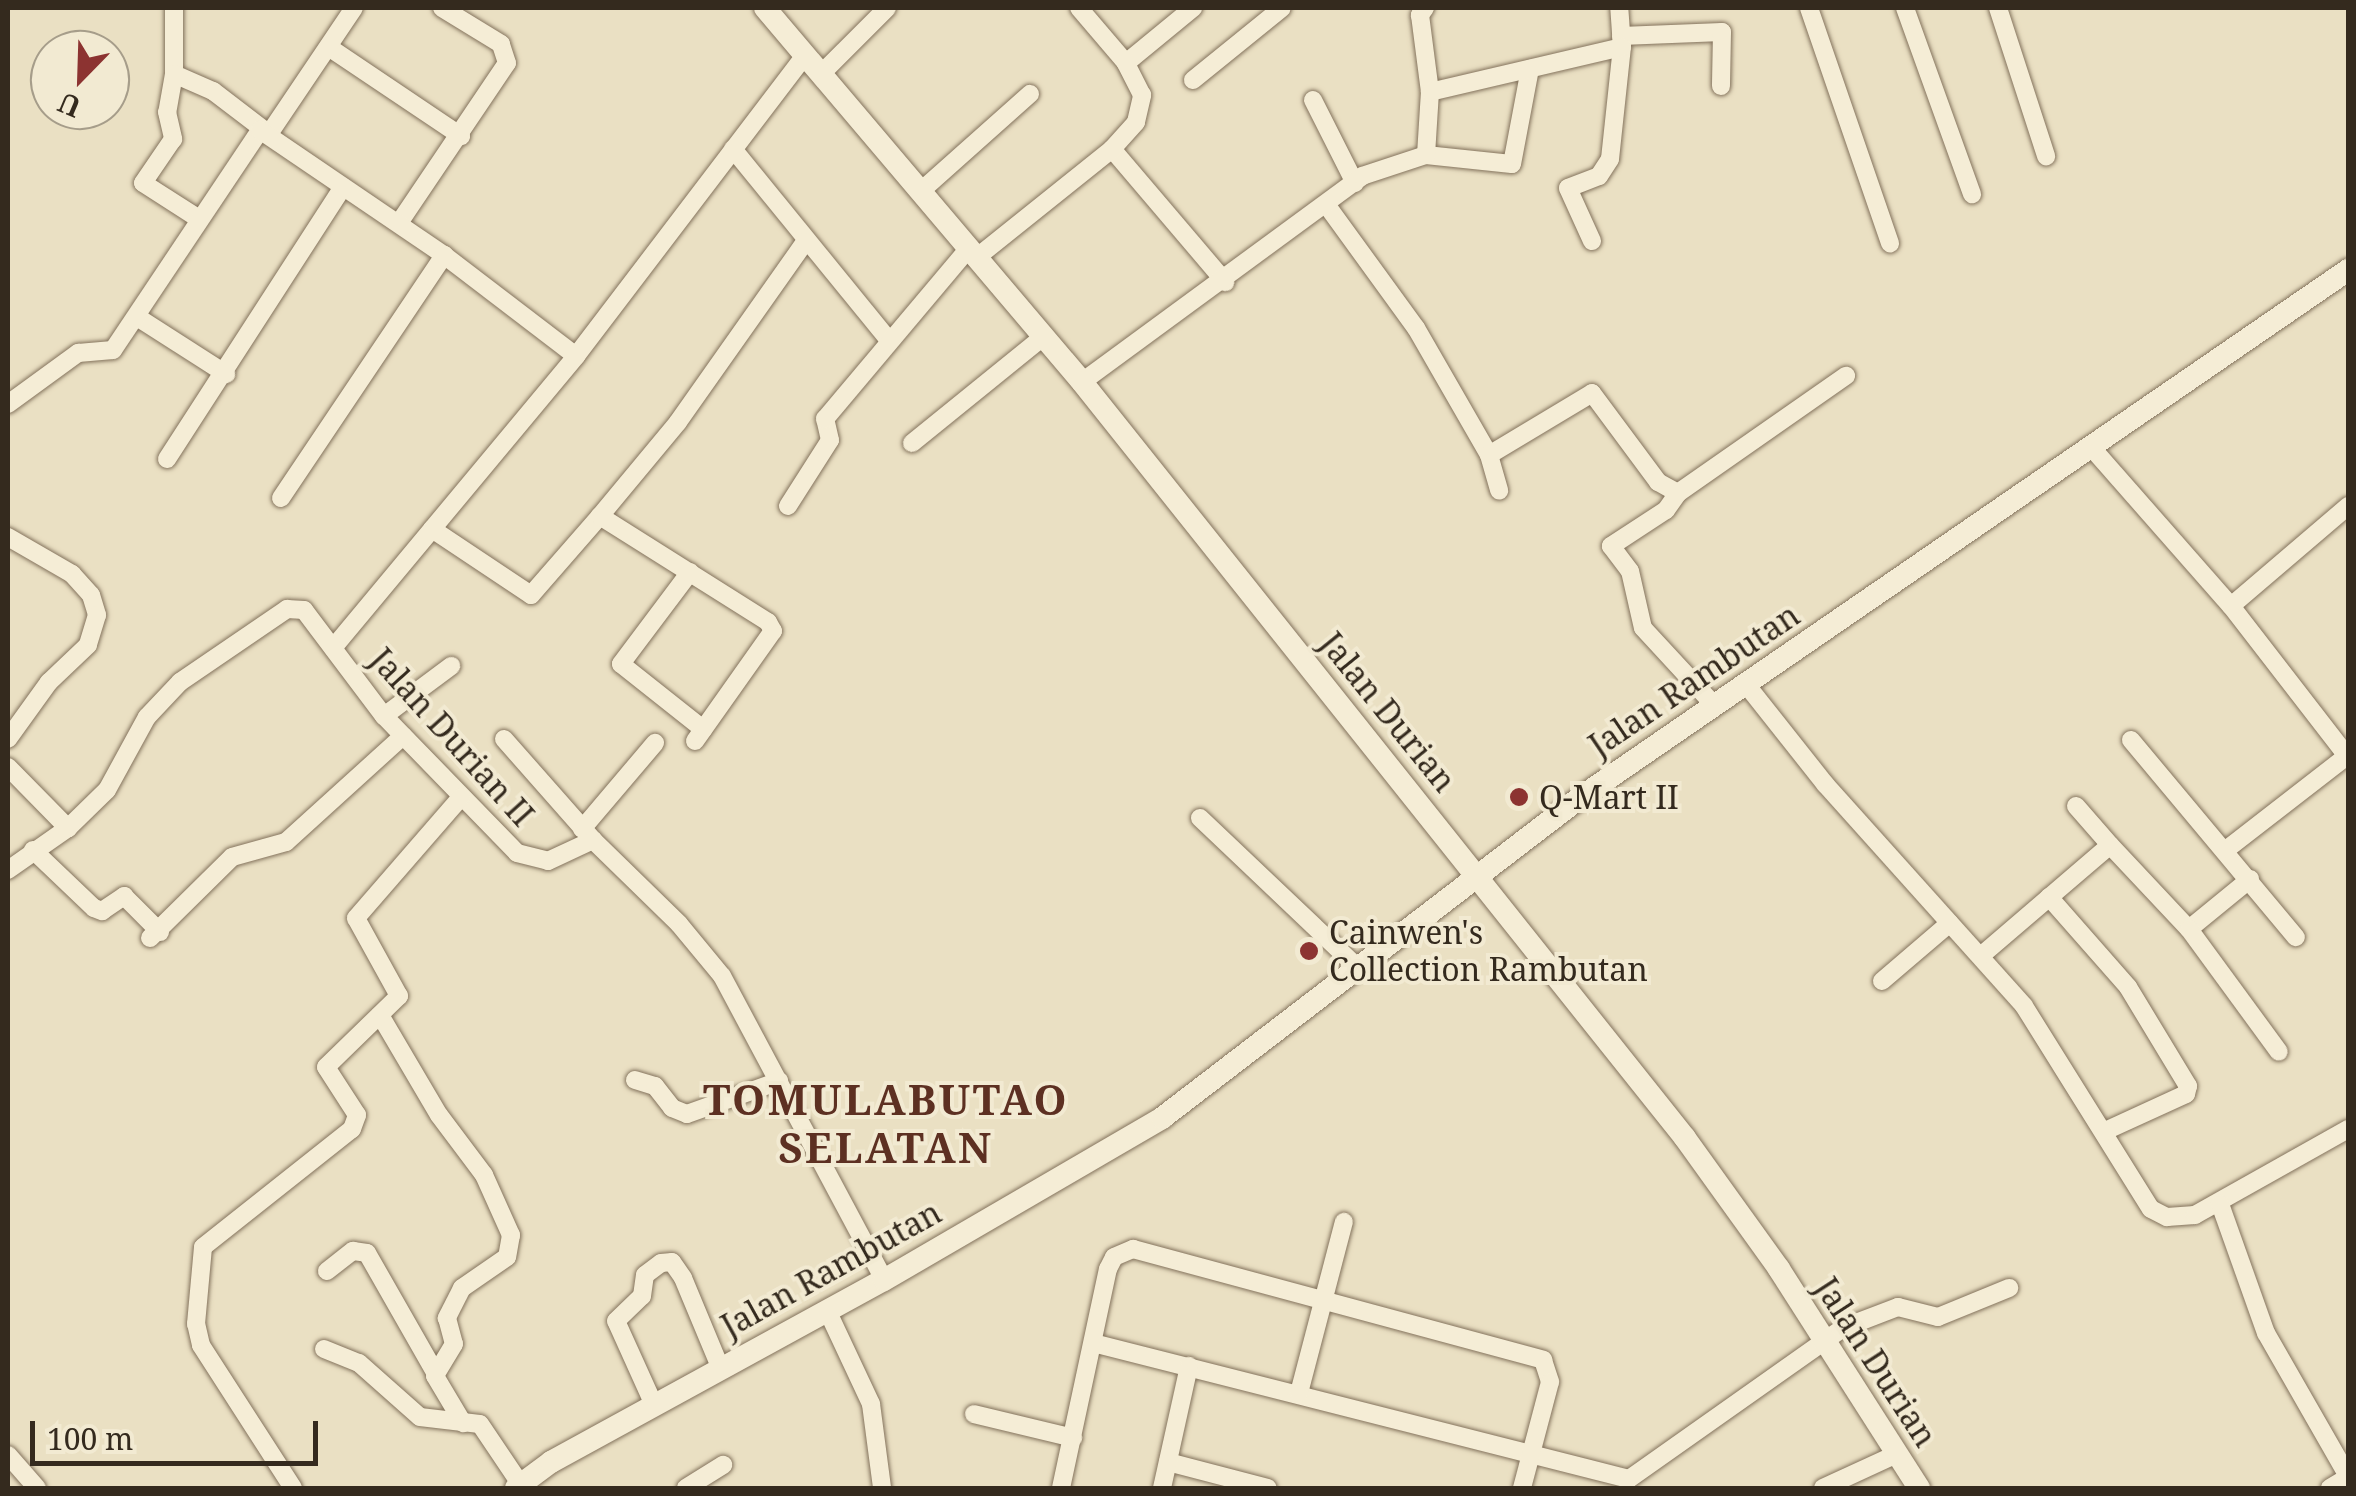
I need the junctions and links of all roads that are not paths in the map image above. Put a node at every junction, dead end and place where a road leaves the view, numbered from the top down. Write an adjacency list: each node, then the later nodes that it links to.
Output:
1 (174, 8): 20 (street)
2 (354, 8): 15 (street)
3 (442, 8): 27 (street)
4 (765, 8): 16 (street, Jalan Durian)
5 (886, 8): 19 (street)
6 (1079, 8): 17 (street)
7 (1194, 8): 17 (street)
8 (1282, 8): 21 (street)
9 (1425, 8): 23 (street)
10 (1619, 8): 14 (street)
11 (1809, 8): 41 (street)
12 (1905, 8): 35 (street)
13 (1998, 8): 31 (street)
14 (1621, 41): 18 (street); 22 (street); 39 (street)
15 (330, 48): 26 (street); 27 (street)
16 (806, 55): 19 (street, Jalan Durian); 29 (street)
17 (1126, 63): 28 (street)
18 (1530, 69): 23 (street); 30 (street)
19 (822, 73): 34 (street, Jalan Durian)
20 (174, 74): 26 (street); 37 (street)
21 (1193, 80)
22 (1722, 86)
23 (1430, 92): 30 (street)
24 (1030, 94): 34 (street)
25 (1313, 100): 32 (street)
26 (267, 131): 33 (street); 37 (street)
27 (462, 136): 38 (street)
28 (1112, 149): 42 (street); 45 (street)
29 (733, 150): 40 (street); 49 (street)
30 (1426, 155): 32 (street)
31 (2046, 156)
32 (1355, 183): 36 (street)
33 (343, 187): 38 (street); 50 (street)
34 (921, 191): 42 (street, Jalan Durian)
35 (1972, 194)
36 (1328, 207): 45 (street); 56 (street)
37 (199, 219): 46 (street)
38 (399, 223): 43 (street)
39 (1592, 241)
40 (806, 242): 48 (street); 63 (street)
41 (1890, 243)
42 (972, 253): 47 (street, Jalan Durian); 48 (street)
43 (444, 255): 49 (street); 60 (street)
44 (2348, 270): 55 (street, Jalan Rambutan)
45 (1225, 282): 52 (street)
46 (137, 317): 50 (street); 53 (street)
47 (1043, 337): 52 (street, Jalan Durian); 54 (street)
48 (888, 339): 61 (street)
49 (576, 356): 64 (street)
50 (226, 374): 57 (street)
51 (1846, 376): 59 (street)
52 (1082, 382): 89 (street, Jalan Durian)
53 (8, 404)
54 (912, 443)
55 (2092, 448): 67 (street); 70 (street, Jalan Rambutan)
56 (1488, 456): 58 (street); 59 (street)
57 (167, 459)
58 (1499, 491)
59 (1678, 493): 71 (street)
60 (281, 498)
61 (788, 506)
62 (2348, 506): 67 (street)
63 (600, 516): 64 (street); 66 (street)
64 (432, 528): 68 (street)
65 (8, 537): 74 (street)
66 (690, 572): 66 (street)
67 (2231, 606): 78 (street)
68 (333, 648): 72 (street, Jalan Durian II); 83 (street, Jalan Durian II)
69 (451, 666): 72 (street)
70 (1745, 683): 71 (street, Jalan Rambutan); 92 (street)
71 (1714, 705): 89 (street, Jalan Rambutan)
72 (384, 716): 73 (street, Jalan Durian II)
73 (403, 736): 80 (street, Jalan Durian II); 87 (street)
74 (8, 739)
75 (504, 739): 84 (street)
76 (2131, 740): 86 (street)
77 (654, 743): 84 (street)
78 (2348, 756): 86 (street)
79 (8, 767): 83 (street)
80 (461, 796): 84 (street, Jalan Durian II); 98 (street)
81 (2076, 806): 85 (street)
82 (1200, 818): 96 (street)
83 (68, 828): 87 (street)
84 (587, 834): 101 (street)
85 (2110, 844): 91 (street); 93 (street)
86 (2226, 849): 90 (street)
87 (33, 850): 88 (street)
88 (8, 870)
89 (1476, 874): 96 (street, Jalan Rambutan); 112 (street, Jalan Durian)
90 (2250, 879): 93 (street); 94 (street)
91 (2049, 898): 95 (street); 103 (street)
92 (1950, 923): 95 (street); 97 (street)
93 (2189, 929): 99 (street)
94 (2296, 937)
95 (1983, 954): 103 (street)
96 (1358, 969): 107 (street, Jalan Rambutan)
97 (1882, 981)
98 (380, 1015): 116 (street); 131 (street)
99 (2279, 1052)
100 (635, 1080): 101 (street)
101 (779, 1082): 107 (street)
102 (2348, 1129): 104 (street)
103 (2103, 1132): 104 (street)
104 (2220, 1204): 127 (street)
105 (1344, 1222): 109 (street)
106 (327, 1271): 116 (street)
107 (884, 1280): 110 (street, Jalan Rambutan)
108 (2009, 1288): 112 (street)
109 (1324, 1302): 111 (street); 117 (street); 124 (street)
110 (827, 1310): 115 (street, Jalan Rambutan); 133 (street)
111 (1093, 1343): 114 (street); 121 (street)
112 (1825, 1344): 122 (street, Jalan Durian); 128 (street)
113 (324, 1349): 120 (street)
114 (1189, 1366): 117 (street); 125 (street)
115 (720, 1368): 118 (street, Jalan Rambutan); 118 (street)
116 (435, 1372): 120 (street)
117 (1299, 1393): 124 (street)
118 (654, 1405): 129 (street, Jalan Rambutan)
119 (974, 1414): 121 (street)
120 (463, 1423): 129 (street)
121 (1073, 1438): 134 (street)
122 (1897, 1454): 138 (street); 139 (street, Jalan Durian)
123 (8, 1455): 130 (street)
124 (1530, 1456): 128 (street); 137 (street)
125 (1168, 1462): 135 (street); 136 (street)
126 (723, 1465): 132 (street)
127 (2348, 1476): 140 (street)
128 (1628, 1484)
129 (519, 1486)
130 (37, 1488)
131 (293, 1488)
132 (686, 1488)
133 (882, 1488)
134 (1061, 1488)
135 (1162, 1488)
136 (1262, 1488)
137 (1522, 1488)
138 (1823, 1488)
139 (1918, 1488)
140 (2330, 1488)

